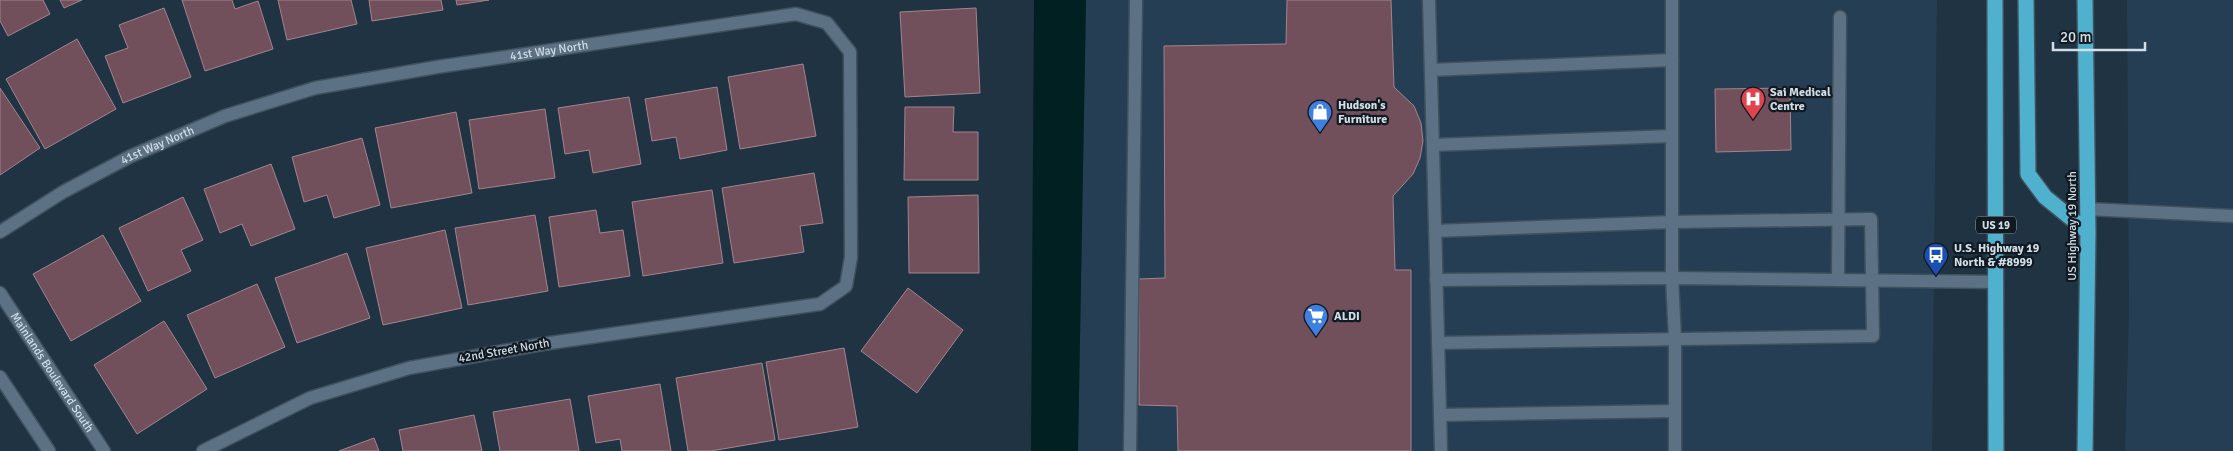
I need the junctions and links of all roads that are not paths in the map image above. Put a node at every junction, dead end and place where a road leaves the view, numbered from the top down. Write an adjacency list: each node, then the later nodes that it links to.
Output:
1 (1136, 0): 34 (street)
2 (1429, 0): 9 (street)
3 (1672, 0): 8 (street)
4 (1995, 0): 23 (highway, US 19)
5 (2026, 0): 18 (highway)
6 (2085, 0): 12 (highway, US Highway 19 North)
7 (1840, 17): 14 (street)
8 (1672, 60): 9 (street); 10 (street)
9 (1431, 70): 11 (street)
10 (1672, 136): 11 (street); 15 (street)
11 (1433, 145): 16 (street)
12 (2087, 209): 13 (street); 18 (highway, US Highway 19 North)
13 (2233, 216)
14 (1838, 219): 15 (street); 21 (street); 22 (street)
15 (1672, 222): 16 (street); 19 (street)
16 (1435, 231): 20 (street)
17 (0, 232): 25 (street, 41st Way North)
18 (2088, 232): 38 (highway, US Highway 19 North)
19 (1672, 278): 20 (street); 21 (street); 26 (street)
20 (1436, 280): 27 (street)
21 (1838, 280): 22 (street)
22 (1872, 281): 23 (street); 26 (street)
23 (1996, 282): 37 (highway, US 19)
24 (0, 293): 32 (street, Mainlands Boulevard South)
25 (820, 304): 33 (street, 42nd Street North)
26 (1675, 339): 27 (street); 29 (street)
27 (1438, 343): 30 (street)
28 (0, 377): 31 (street)
29 (1675, 411): 30 (street); 36 (street)
30 (1440, 416): 35 (street)
31 (49, 451)
32 (104, 451)
33 (202, 451)
34 (1130, 451)
35 (1441, 451)
36 (1675, 451)
37 (1996, 451)
38 (2085, 451)

